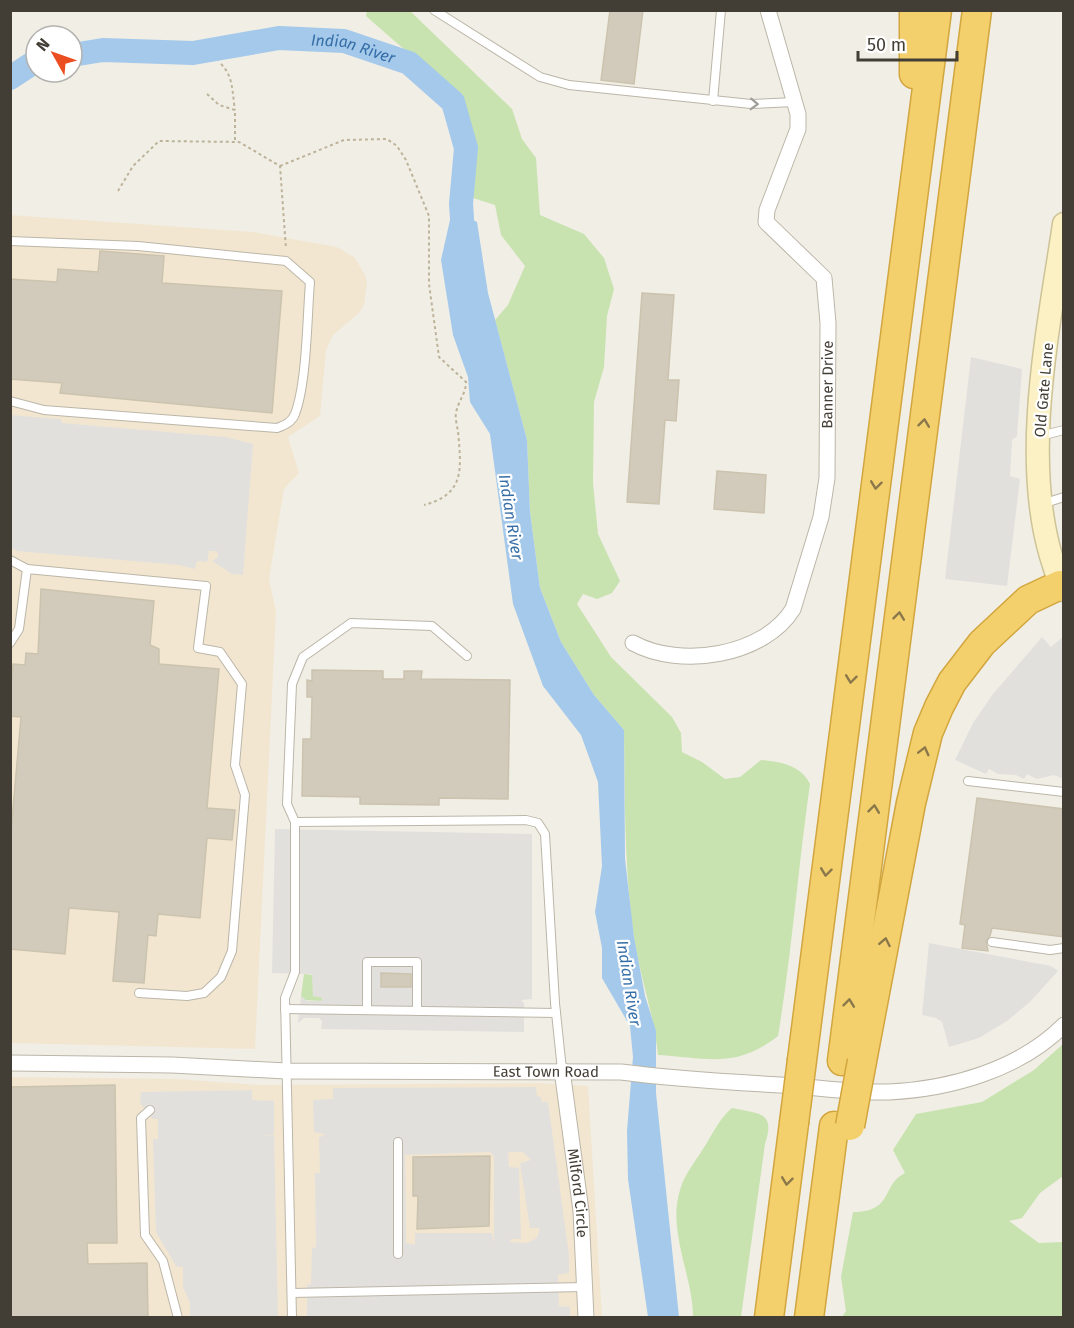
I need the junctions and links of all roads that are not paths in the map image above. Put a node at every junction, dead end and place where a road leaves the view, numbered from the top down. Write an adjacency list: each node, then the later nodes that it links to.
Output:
1 (434, 10): 7 (lane)
2 (721, 10): 7 (lane)
3 (768, 10): 8 (street, Banner Drive)
4 (914, 10): 12 (highway)
5 (937, 10): 12 (highway)
6 (977, 10): 35 (highway, one-way to 6)
7 (713, 101): 8 (lane, one-way to 8)
8 (795, 102): 22 (street, Banner Drive)
9 (1064, 224): 11 (main road, Old Gate Lane)
10 (10, 241): 13 (lane)
11 (1061, 257): 15 (main road, Old Gate Lane)
12 (893, 351): 47 (highway, one-way to 47, bridge)
13 (10, 401)
14 (1064, 430): 15 (lane)
15 (1039, 436): 17 (main road, Old Gate Lane)
16 (1064, 497): 17 (lane)
17 (1041, 505): 20 (main road, Old Gate Lane)
18 (10, 560): 19 (lane)
19 (27, 570): 21 (lane); 29 (lane)
20 (1062, 588): 35 (highway, one-way to 20)
21 (10, 643)
22 (633, 643)
23 (467, 656): 26 (lane)
24 (968, 781): 25 (lane)
25 (1064, 792)
26 (295, 822): 30 (lane); 33 (lane)
27 (992, 942): 28 (lane)
28 (1064, 948)
29 (140, 993)
30 (285, 1009): 31 (lane); 38 (lane)
31 (367, 1010): 32 (lane); 32 (lane)
32 (417, 1011): 33 (lane)
33 (556, 1013): 37 (lane)
34 (1064, 1024): 37 (street, East Town Road)
35 (852, 1061): 48 (highway, bridge)
36 (10, 1063): 38 (street, East Town Road)
37 (562, 1070): 38 (street, East Town Road); 42 (street, Milford Circle)
38 (286, 1071): 43 (lane)
39 (150, 1110): 44 (lane)
40 (398, 1142): 41 (lane)
41 (398, 1254)
42 (585, 1287): 43 (lane); 46 (street, Milford Circle)
43 (292, 1293): 45 (lane)
44 (178, 1317)
45 (292, 1317)
46 (585, 1317)
47 (769, 1317)
48 (809, 1317)

